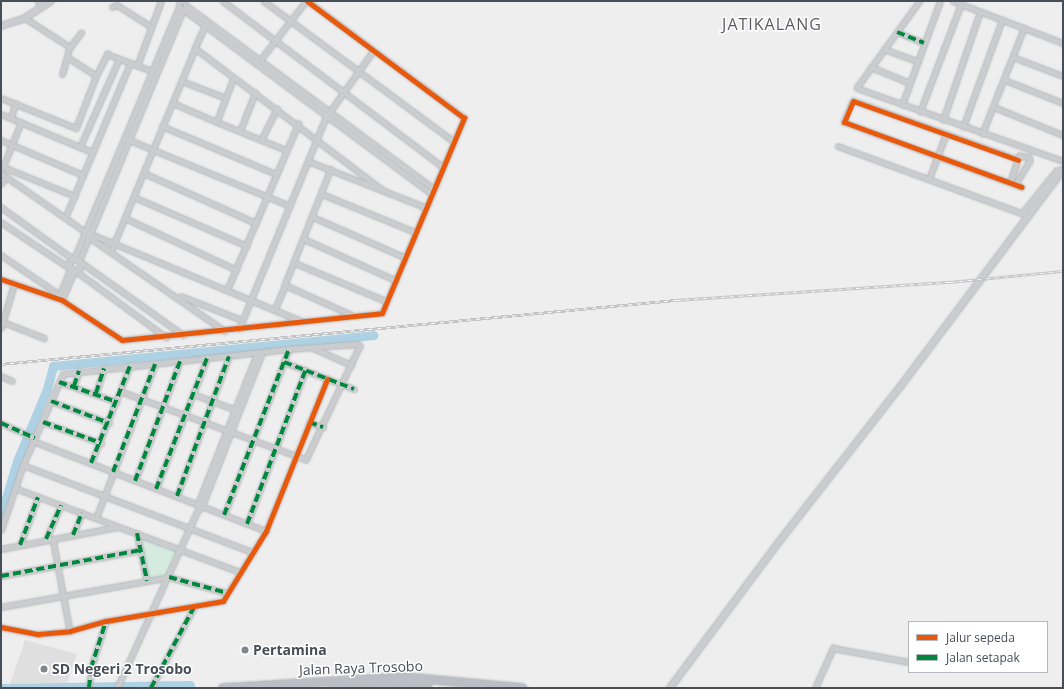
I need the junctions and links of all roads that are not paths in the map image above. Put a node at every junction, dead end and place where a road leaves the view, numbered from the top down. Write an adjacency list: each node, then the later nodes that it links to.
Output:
1 (51, 1): 9 (main road)
2 (161, 1): 18 (street)
3 (223, 1): 23 (street)
4 (264, 1): 15 (street)
5 (306, 1): 15 (street); 29 (street)
6 (920, 1): 21 (street)
7 (940, 1): 24 (street)
8 (953, 1): 11 (street)
9 (40, 3): 14 (main road)
10 (183, 4): 19 (street); 33 (street); 39 (street); 72 (street)
11 (961, 4): 13 (street); 58 (street)
12 (112, 7): 18 (street)
13 (980, 12): 16 (street); 62 (street)
14 (25, 18): 17 (main road); 26 (street)
15 (290, 20): 23 (street); 38 (street)
16 (1002, 20): 20 (street); 67 (street)
17 (1, 26)
18 (152, 27): 36 (street)
19 (205, 27): 27 (street); 60 (street)
20 (1024, 28): 25 (street); 30 (street)
21 (897, 32): 24 (street); 28 (street)
22 (81, 33): 26 (street)
23 (275, 40): 33 (street); 47 (street)
24 (924, 42): 34 (street)
25 (1063, 43)
26 (70, 48): 31 (street)
27 (195, 48): 43 (street); 44 (street)
28 (884, 49): 34 (street); 37 (street)
29 (373, 51): 38 (street); 76 (street)
30 (1013, 57): 42 (street); 45 (street)
31 (68, 58): 40 (street); 41 (street)
32 (119, 59): 35 (street); 41 (street); 79 (street)
33 (261, 59): 57 (street)
34 (917, 61): 46 (street)
35 (130, 63): 36 (street); 82 (street)
36 (137, 66): 39 (street)
37 (871, 67): 46 (street); 54 (street)
38 (359, 70): 47 (street); 76 (street)
39 (152, 71): 72 (street)
40 (63, 74)
41 (96, 76): 53 (street)
42 (1063, 76)
43 (234, 78): 48 (street); 50 (street)
44 (182, 80): 50 (street); 51 (street)
45 (1005, 80): 52 (street); 55 (street)
46 (910, 83): 54 (street)
47 (344, 90): 57 (street); 88 (street)
48 (255, 93): 56 (street); 68 (street)
49 (1, 98): 53 (street)
50 (226, 98): 64 (street)
51 (172, 103): 64 (street); 66 (street)
52 (1063, 103)
53 (15, 104): 61 (street)
54 (902, 105): 58 (street)
55 (994, 108): 70 (street); 71 (street)
56 (277, 109): 65 (street); 75 (street)
57 (330, 111): 60 (street); 101 (street)
58 (920, 112): 62 (street)
59 (1, 114): 61 (street)
60 (326, 117): 73 (street); 103 (street)
61 (11, 118): 63 (street)
62 (943, 120): 67 (street)
63 (21, 122): 77 (street); 79 (street)
64 (216, 122): 68 (street)
65 (298, 124): 73 (street); 81 (street)
66 (162, 126): 80 (street); 93 (street)
67 (963, 127): 70 (street)
68 (240, 131): 75 (street)
69 (946, 134): 83 (street); 83 (street); 84 (street)
70 (982, 134): 85 (street)
71 (1063, 135)
72 (127, 139): 80 (street); 117 (street); 119 (street)
73 (317, 139): 86 (street); 102 (street)
74 (1, 140): 77 (street)
75 (261, 140): 81 (street)
76 (454, 141): 88 (street)
77 (11, 144): 87 (street); 94 (street)
78 (838, 146): 96 (street)
79 (80, 147): 82 (street)
80 (154, 149): 92 (street); 107 (street)
81 (286, 150): 93 (street)
82 (92, 152): 94 (street)
83 (937, 157): 96 (street); 97 (street)
84 (1018, 160): 97 (street); 99 (street)
85 (1062, 160)
86 (308, 161): 89 (street); 108 (street)
87 (2, 166): 105 (street)
88 (442, 166): 101 (street)
89 (331, 169): 102 (street); 104 (street)
90 (1063, 169): 111 (main road)
91 (1, 173): 95 (street)
92 (144, 173): 106 (street); 116 (street)
93 (276, 174): 107 (street)
94 (83, 175): 105 (street)
95 (6, 177): 98 (street); 113 (street)
96 (929, 179): 111 (street)
97 (1010, 182): 99 (street)
98 (1, 184)
99 (1016, 184): 100 (street)
100 (1022, 187)
101 (433, 188): 103 (street)
102 (384, 191): 109 (street)
103 (431, 193): 109 (street)
104 (322, 194): 112 (street); 118 (street)
105 (75, 196): 113 (street)
106 (134, 197): 114 (street); 122 (street)
107 (267, 197): 108 (street); 116 (street)
108 (290, 206): 138 (street)
109 (425, 207): 118 (street)
110 (1, 208): 126 (street)
111 (1026, 214): 243 (main road)
112 (313, 217): 120 (street); 125 (street)
113 (65, 218): 117 (street)
114 (125, 218): 121 (street); 130 (street)
115 (2, 224): 129 (street)
116 (256, 224): 122 (street)
117 (84, 231): 119 (street); 126 (street)
118 (415, 232): 125 (street)
119 (90, 235): 121 (street); 123 (street); 127 (street)
120 (304, 239): 128 (street); 132 (street)
121 (115, 243): 123 (street); 135 (street)
122 (247, 246): 130 (street)
123 (111, 251): 136 (street)
124 (1, 255): 137 (street)
125 (404, 257): 132 (street)
126 (73, 259): 127 (street); 129 (street)
127 (80, 262): 129 (street); 148 (street)
128 (295, 263): 134 (street); 139 (street)
129 (72, 270): 137 (street); 149 (street)
130 (236, 270): 135 (street)
131 (1, 279): 133 (street)
132 (395, 280): 139 (street)
133 (14, 284): 137 (street); 144 (street)
134 (285, 285): 140 (street); 141 (street)
135 (227, 290): 138 (street)
136 (178, 296): 142 (street); 147 (street)
137 (61, 298): 149 (street)
138 (252, 300): 140 (street); 142 (street)
139 (386, 301): 141 (street)
140 (275, 309): 143 (street)
141 (353, 315): 143 (street)
142 (242, 320): 146 (street)
143 (302, 321): 146 (street)
144 (3, 322): 145 (street); 150 (street)
145 (1, 328)
146 (239, 329): 147 (street)
147 (225, 330): 148 (street)
148 (183, 335): 149 (street)
149 (166, 337)
150 (44, 338)
151 (313, 348): 152 (street); 159 (street); 159 (street)
152 (289, 349): 153 (street); 157 (street)
153 (259, 353): 154 (street); 179 (street)
154 (229, 356): 155 (street); 177 (street)
155 (207, 358): 156 (street); 173 (street)
156 (180, 361): 158 (street); 178 (street)
157 (284, 362): 163 (street); 189 (street)
158 (155, 364): 160 (street); 174 (street)
159 (351, 365): 168 (street)
160 (130, 366): 161 (street); 171 (street)
161 (104, 368): 162 (street); 172 (street)
162 (79, 371): 167 (street); 169 (street)
163 (306, 371): 165 (street); 191 (street)
164 (1, 376): 166 (street)
165 (327, 379): 168 (street); 182 (street)
166 (12, 381)
167 (59, 382): 169 (street); 175 (street)
168 (342, 384): 170 (street); 186 (street)
169 (74, 386): 172 (street)
170 (354, 389)
171 (121, 392): 174 (street); 176 (street)
172 (96, 393): 176 (street)
173 (193, 394): 177 (street); 180 (street)
174 (142, 399): 178 (street); 195 (street)
175 (51, 401): 181 (street); 184 (street)
176 (117, 402): 184 (street)
177 (213, 402): 179 (street); 185 (street)
178 (164, 407): 180 (street); 196 (street)
179 (236, 410): 187 (street)
180 (184, 415): 185 (street); 198 (street)
181 (43, 422): 188 (street); 190 (street)
182 (309, 422): 186 (street); 192 (street)
183 (1, 423): 188 (street)
184 (109, 423): 190 (street)
185 (205, 424): 187 (street); 200 (street)
186 (323, 427): 192 (street)
187 (228, 431): 189 (street); 203 (street)
188 (32, 438): 193 (street); 194 (street)
189 (254, 440): 191 (street); 205 (street)
190 (101, 443): 193 (street)
191 (276, 450): 192 (street); 207 (street)
192 (295, 458): 211 (street)
193 (91, 463): 195 (street)
194 (23, 465): 197 (street); 199 (street)
195 (113, 472): 196 (street); 199 (street)
196 (135, 481): 198 (street)
197 (15, 488): 201 (street); 210 (street)
198 (156, 489): 200 (street)
199 (104, 496): 206 (street); 209 (street)
200 (177, 496): 203 (street)
201 (38, 497): 202 (street); 216 (street)
202 (61, 505): 204 (street); 214 (street)
203 (200, 505): 205 (street); 209 (street)
204 (82, 513): 206 (street); 213 (street)
205 (224, 515): 207 (street)
206 (96, 518): 208 (street)
207 (247, 524): 211 (street)
208 (119, 527): 212 (street); 213 (street)
209 (190, 527): 219 (street); 220 (street)
210 (1, 530)
211 (266, 531): 220 (street)
212 (137, 533): 218 (street); 219 (street)
213 (73, 535): 215 (street)
214 (46, 539): 215 (street); 216 (street)
215 (53, 539): 221 (street)
216 (20, 545): 217 (street)
217 (1, 549)
218 (141, 550): 221 (street); 225 (street)
219 (180, 550): 222 (street); 224 (street)
220 (252, 552): 222 (street)
221 (57, 565): 223 (street); 227 (street)
222 (240, 572): 226 (street)
223 (1, 576)
224 (169, 577): 225 (street); 226 (street); 230 (street)
225 (147, 581): 227 (street)
226 (228, 593): 229 (street)
227 (63, 595): 228 (street); 233 (street)
228 (1, 606)
229 (194, 607): 230 (street); 237 (street)
230 (149, 614): 231 (street); 236 (street)
231 (106, 622): 233 (street); 235 (street)
232 (1, 627): 233 (street)
233 (70, 630)
234 (908, 662): 244 (street)
235 (89, 686)
236 (118, 686)
237 (151, 688)
238 (223, 688): 242 (highway, Jalan Raya Trosobo)
239 (294, 688): 240 (highway, Jalan Raya Trosobo)
240 (307, 688): 241 (highway, Jalan Raya Trosobo)
241 (471, 688)
242 (522, 688)
243 (670, 688)
244 (815, 688)

